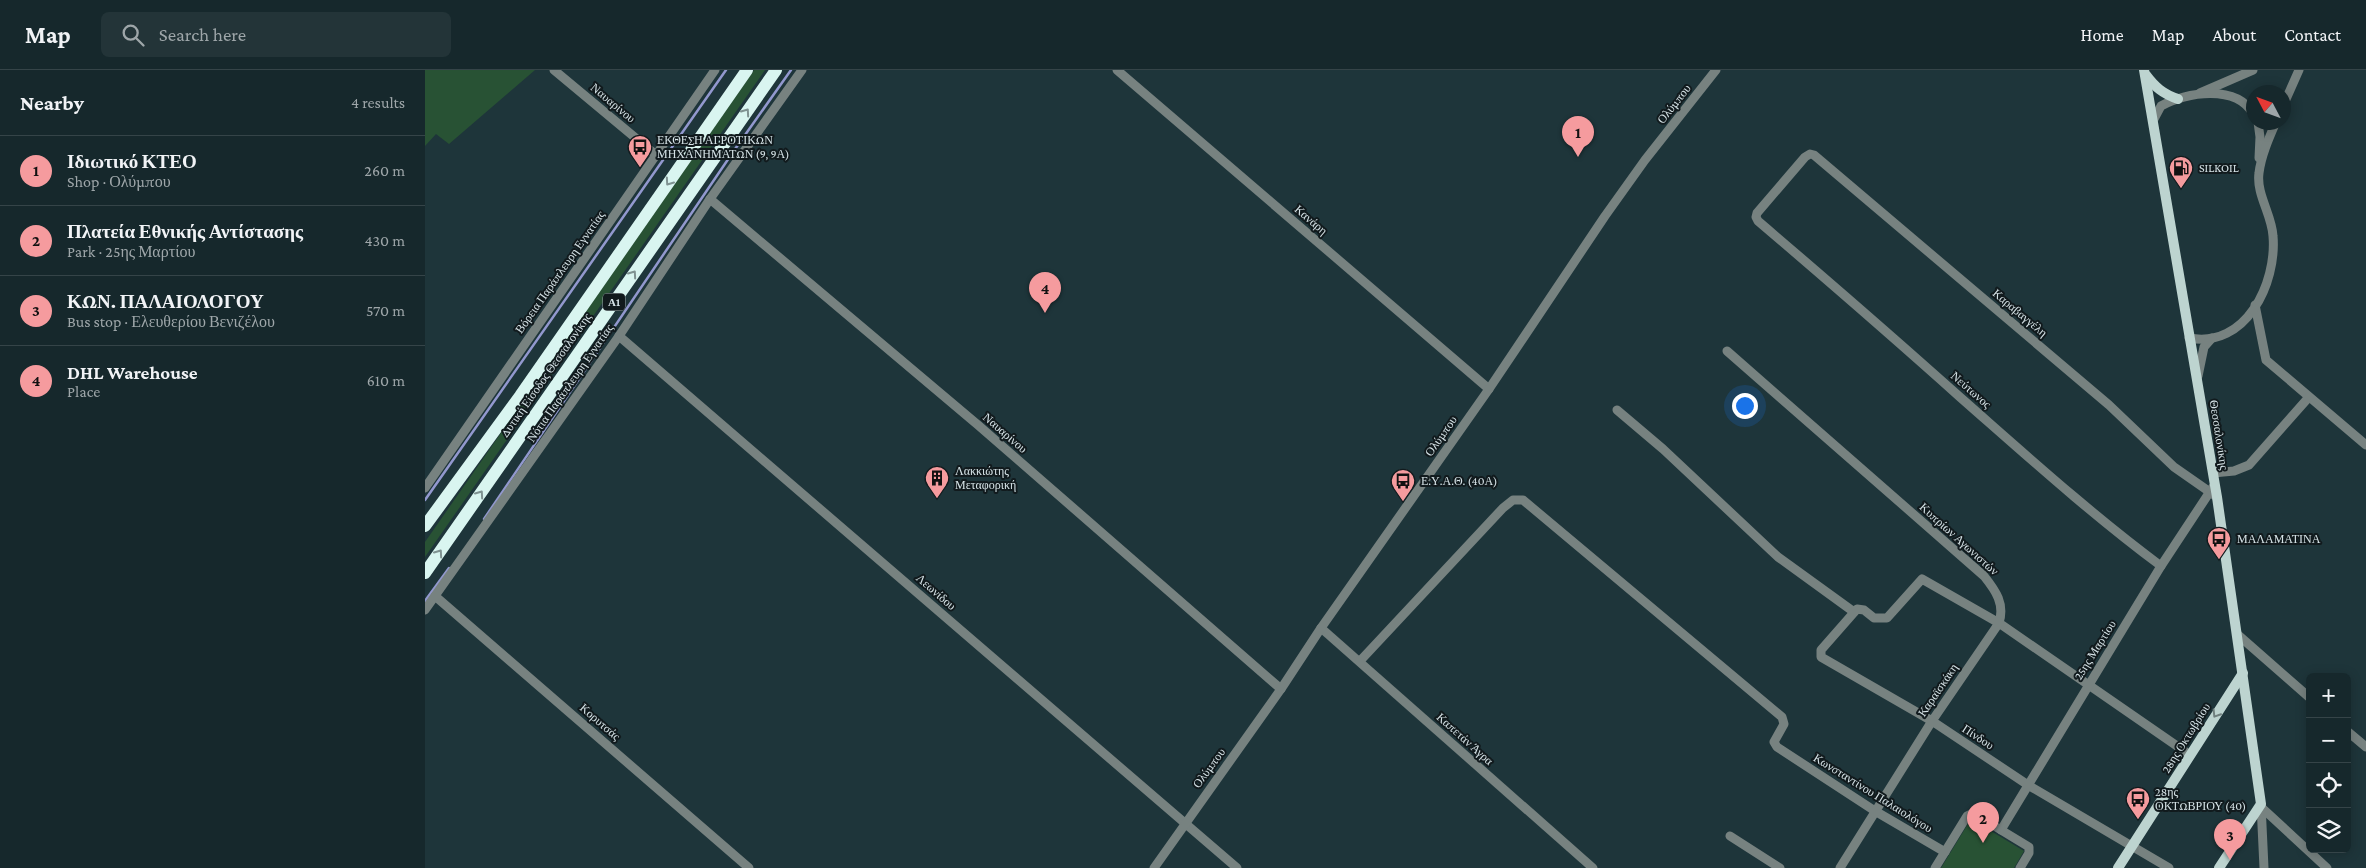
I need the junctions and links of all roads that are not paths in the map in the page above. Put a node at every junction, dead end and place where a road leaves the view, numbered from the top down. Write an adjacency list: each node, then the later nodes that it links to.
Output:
1 (554, 70): 18 (street, Ναυαρίνου)
2 (715, 70): 18 (street, Βόρεια Παράπλευρη Εγνατίας)
3 (747, 70): 35 (highway, Δυτική Είσοδος Θεσσαλονίκης / Α1, one-way to 35)
4 (775, 70): 37 (highway, Δυτική Είσοδος Θεσσαλονίκης / Α1, one-way to 4)
5 (802, 70): 20 (street, Νότια Παράπλευρη Εγνατίας)
6 (1117, 70): 28 (street, Κανάρη)
7 (1717, 70): 28 (street, Ολύμπου)
8 (2253, 70): 12 (street)
9 (2299, 70): 11 (street)
10 (2144, 72): 13 (main road); 15 (main road, Θεσσαλονίκης)
11 (2291, 88)
12 (2194, 96): 13 (street); 14 (street)
13 (2178, 99): 15 (street)
14 (2246, 106)
15 (2153, 121): 24 (main road, Θεσσαλονίκης)
16 (2259, 130): 19 (street)
17 (2273, 130): 19 (street)
18 (656, 155): 33 (street, Βόρεια Παράπλευρη Εγνατίας)
19 (2259, 174): 22 (street)
20 (710, 199): 23 (street, Νότια Παράπλευρη Εγνατίας); 47 (street, Ναυαρίνου)
21 (1767, 229): 34 (street, Καραβαγγέλη); 36 (street, Νεύτωνος)
22 (2255, 305): 25 (street); 29 (street)
23 (619, 336): 38 (street, Νότια Παράπλευρη Εγνατίας); 56 (street, Λεωνίδου)
24 (2189, 338): 25 (street); 27 (main road, Θεσσαλονίκης)
25 (2212, 338): 27 (street)
26 (1727, 351): 41 (street, Κυπρίων Αγωνιστών)
27 (2197, 380): 32 (main road, Θεσσαλονίκης)
28 (1489, 389): 42 (street, Ολύμπου)
29 (2309, 397): 31 (street); 32 (street)
30 (1617, 410): 40 (street)
31 (2366, 445)
32 (2213, 473): 34 (main road, Θεσσαλονίκης)
33 (425, 488)
34 (2214, 491): 36 (street, 25ης Μαρτίου); 43 (main road, Θεσσαλονίκης)
35 (425, 526)
36 (2161, 566): 46 (street, 25ης Μαρτίου)
37 (425, 573)
38 (435, 596): 39 (street, Νότια Παράπλευρη Εγνατίας); 61 (street, Κορυτσάς)
39 (425, 610)
40 (1854, 612): 41 (street); 49 (street, Πίνδου)
41 (1999, 623): 46 (street); 49 (street, Καραϊσκάκη)
42 (1321, 628): 44 (street, Καπετάν Άγρα); 47 (street, Ολύμπου)
43 (2237, 634): 45 (main road, Θεσσαλονίκης); 48 (street)
44 (1360, 661): 55 (street, Κωνσταντίνου Παλαιολόγου); 64 (street, Καπετάν Άγρα)
45 (2243, 673): 52 (main road, 28ης Οκτωβρίου, one-way to 52); 54 (main road, Θεσσαλονίκης)
46 (2088, 686): 52 (street); 53 (street, 25ης Μαρτίου)
47 (1281, 689): 56 (street, Ολύμπου)
48 (2306, 694)
49 (1932, 721): 53 (street, Πίνδου); 55 (street, Καραϊσκάκη)
50 (2351, 735): 51 (street)
51 (2366, 748)
52 (2190, 755): 59 (main road, 28ης Οκτωβρίου)
53 (2028, 785): 57 (street, 25ης Μαρτίου); 59 (street, Πίνδου)
54 (2261, 806): 71 (main road); 72 (street); 73 (street)
55 (1875, 811): 60 (street, Κωνσταντίνου Παλαιολόγου); 66 (street, Καραϊσκάκη)
56 (1185, 823): 62 (street, Ολύμπου); 63 (street, Λεωνίδου)
57 (2001, 830): 60 (street); 68 (street)
58 (1730, 836): 65 (street)
59 (2132, 847): 69 (main road, 28ης Οκτωβρίου); 70 (street, Πίνδου)
60 (1945, 852): 67 (street)
61 (749, 868)
62 (1154, 868)
63 (1237, 868)
64 (1593, 868)
65 (1779, 868)
66 (1839, 868)
67 (1935, 868)
68 (2020, 868)
69 (2118, 868)
70 (2169, 868)
71 (2219, 868)
72 (2264, 868)
73 (2327, 868)

